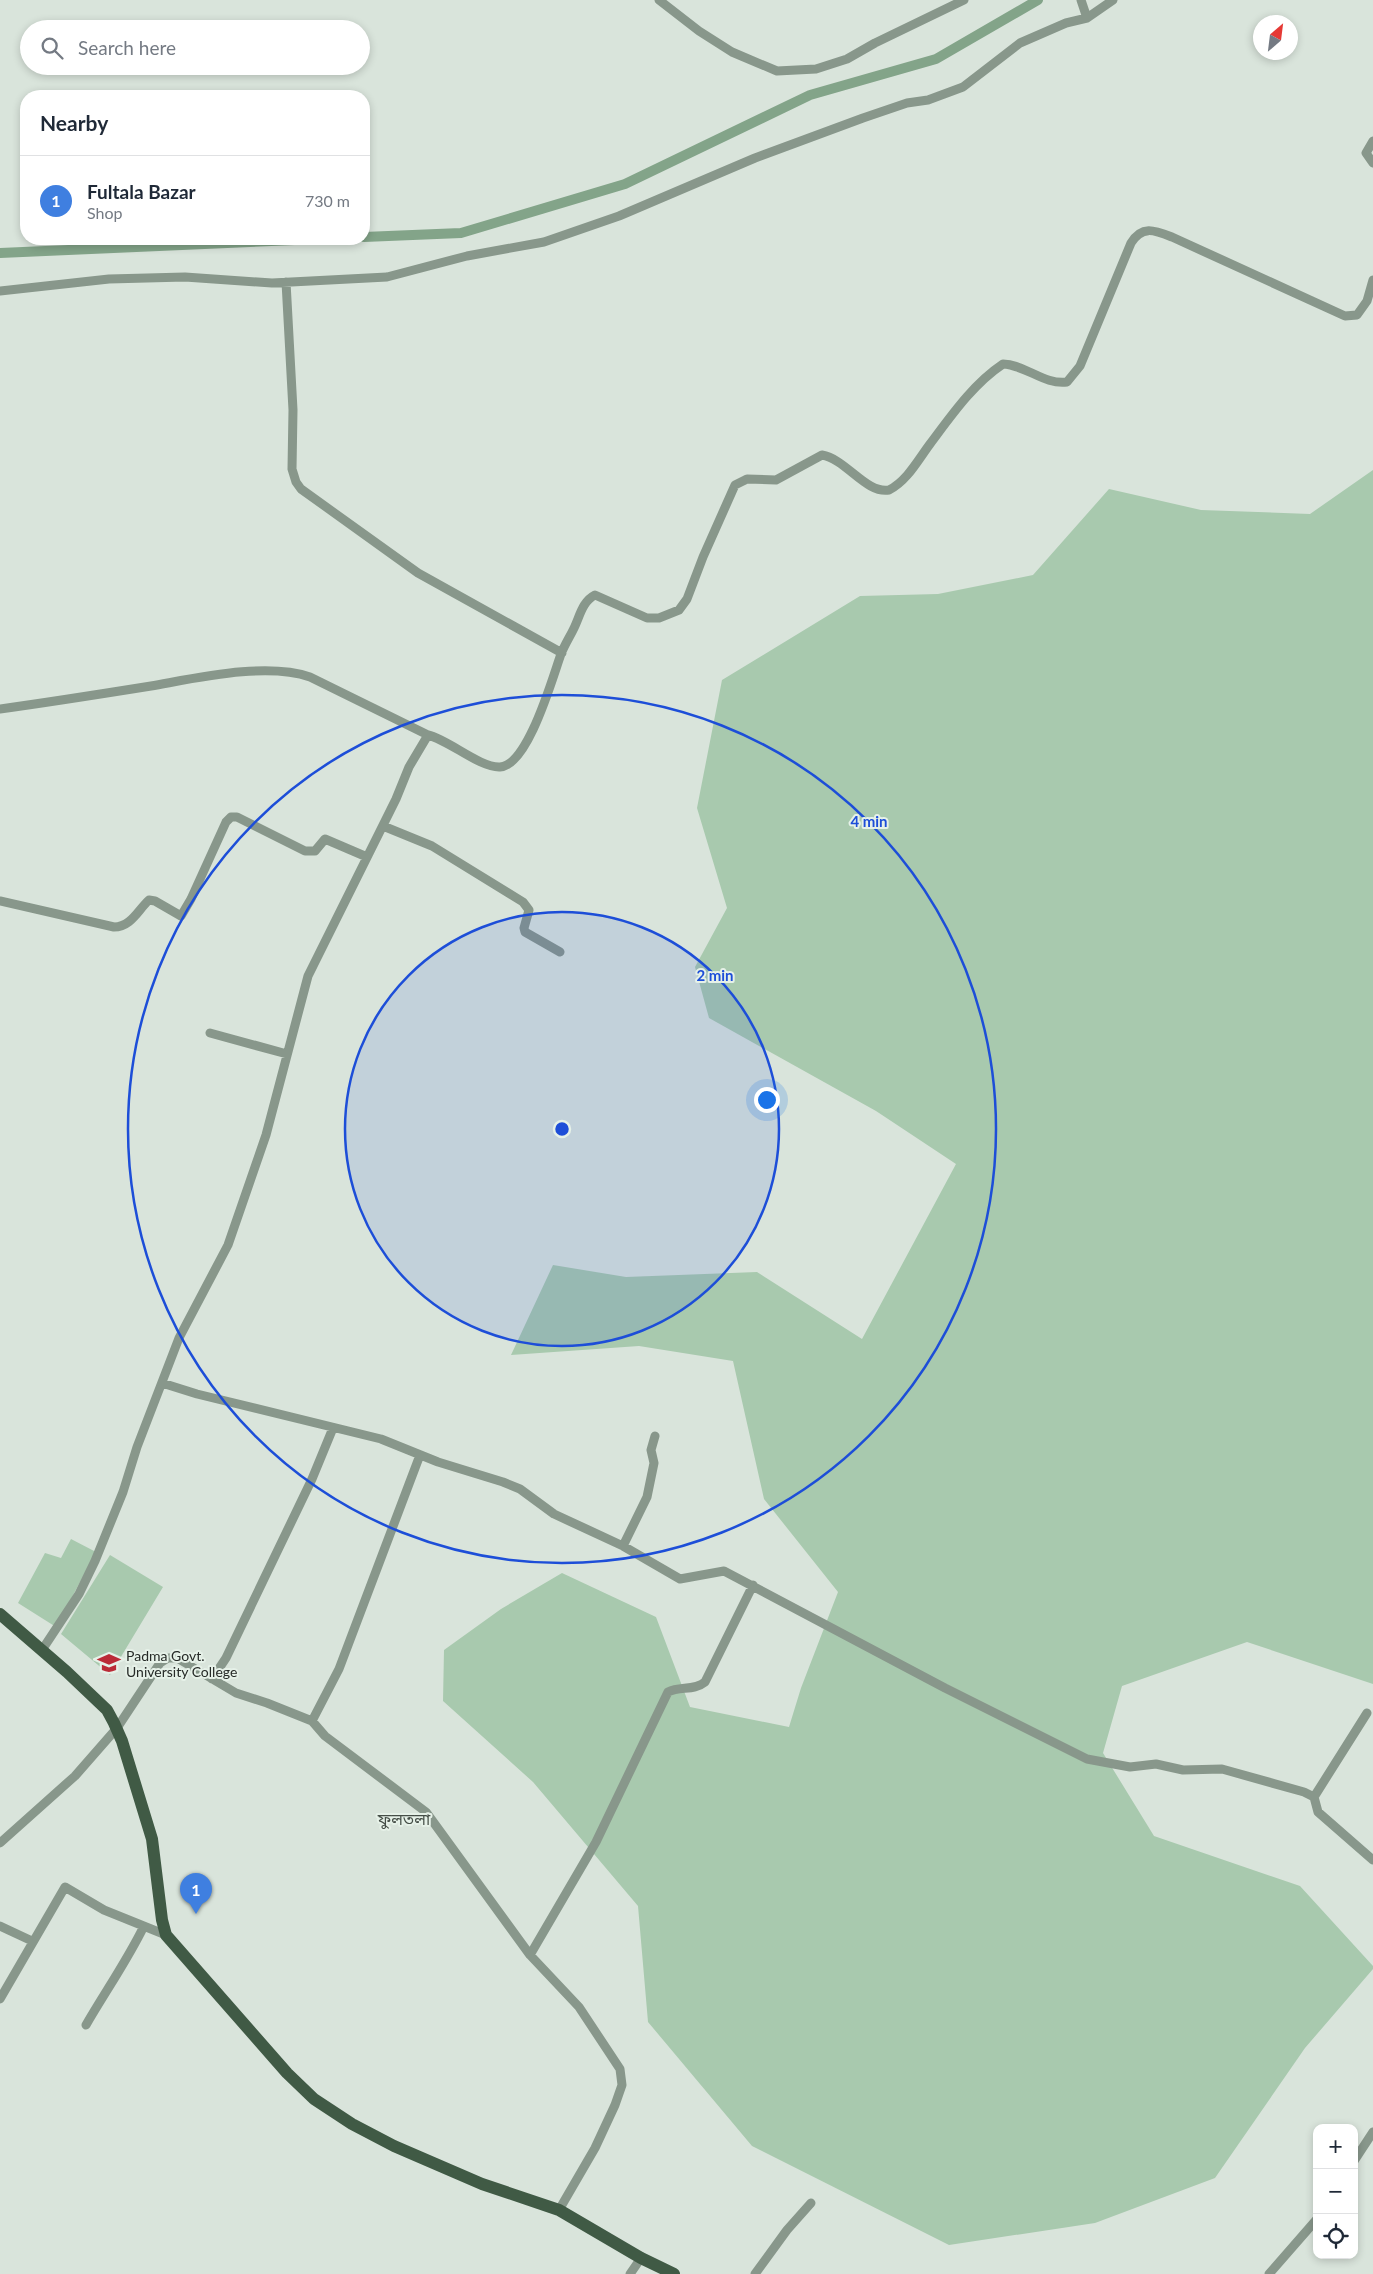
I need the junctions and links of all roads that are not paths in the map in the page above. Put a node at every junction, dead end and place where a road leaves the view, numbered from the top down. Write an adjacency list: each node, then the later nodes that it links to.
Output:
1 (659, 0): 2 (street)
2 (964, 0)
3 (1113, 0): 5 (street)
4 (1081, 1): 5 (street)
5 (1087, 18): 9 (street)
6 (1373, 141): 7 (street)
7 (1373, 163)
8 (1373, 280): 11 (street)
9 (286, 282): 10 (street); 11 (street)
10 (0, 291)
11 (562, 653): 13 (street)
12 (0, 709): 13 (street)
13 (428, 735): 14 (street)
14 (382, 826): 15 (street); 17 (street)
15 (367, 857): 16 (street); 19 (street)
16 (0, 901)
17 (560, 952)
18 (210, 1033): 19 (street)
19 (288, 1054): 20 (street)
20 (162, 1383): 21 (street); 27 (street)
21 (333, 1428): 23 (street); 28 (street)
22 (655, 1436): 24 (street)
23 (420, 1455): 24 (street); 30 (street)
24 (623, 1546): 25 (street)
25 (753, 1585): 32 (street); 39 (street)
26 (0, 1614): 27 (main road)
27 (42, 1650): 31 (main road)
28 (212, 1679): 30 (street); 31 (street)
29 (1367, 1713): 32 (street)
30 (312, 1721): 39 (street)
31 (117, 1728): 33 (street); 37 (main road)
32 (1314, 1797): 34 (street)
33 (0, 1843)
34 (1373, 1860)
35 (0, 1926): 38 (street)
36 (144, 1926): 37 (street); 38 (street); 41 (street)
37 (166, 1935): 45 (main road)
38 (32, 1941): 40 (street)
39 (530, 1956): 45 (street)
40 (0, 1999)
41 (86, 2025)
42 (1373, 2132): 43 (street)
43 (1358, 2155)
44 (811, 2203): 50 (street)
45 (559, 2210): 47 (main road)
46 (1313, 2224): 51 (street)
47 (641, 2258): 48 (street); 49 (main road)
48 (630, 2274)
49 (674, 2274)
50 (755, 2274)
51 (1269, 2274)

